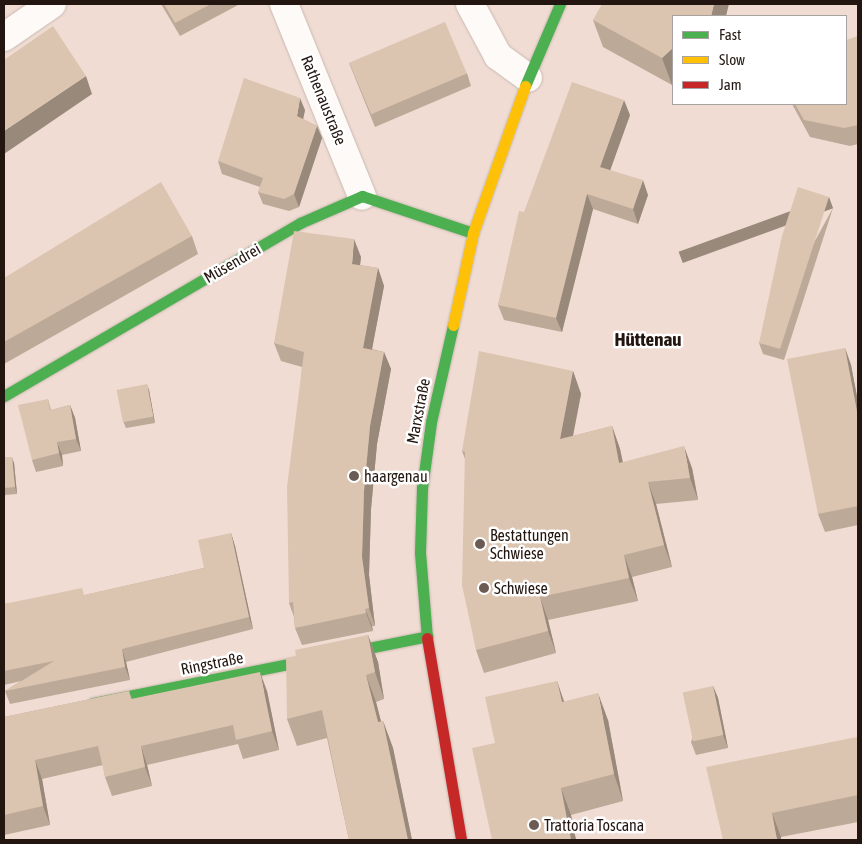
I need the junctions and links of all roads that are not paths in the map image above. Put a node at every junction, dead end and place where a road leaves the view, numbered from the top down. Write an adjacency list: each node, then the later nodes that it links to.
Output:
1 (52, 4): 5 (street)
2 (284, 4): 7 (street, Rathenaustraße)
3 (470, 4): 6 (street)
4 (560, 4): 6 (street, Marxstraße)
5 (4, 38)
6 (528, 78): 8 (street, Marxstraße)
7 (362, 196): 8 (street); 9 (street, Müsendrei)
8 (474, 233): 10 (street, Marxstraße)
9 (4, 396)
10 (427, 636): 11 (street, Ringstraße); 12 (street, Marxstraße)
11 (79, 706)
12 (461, 840)

